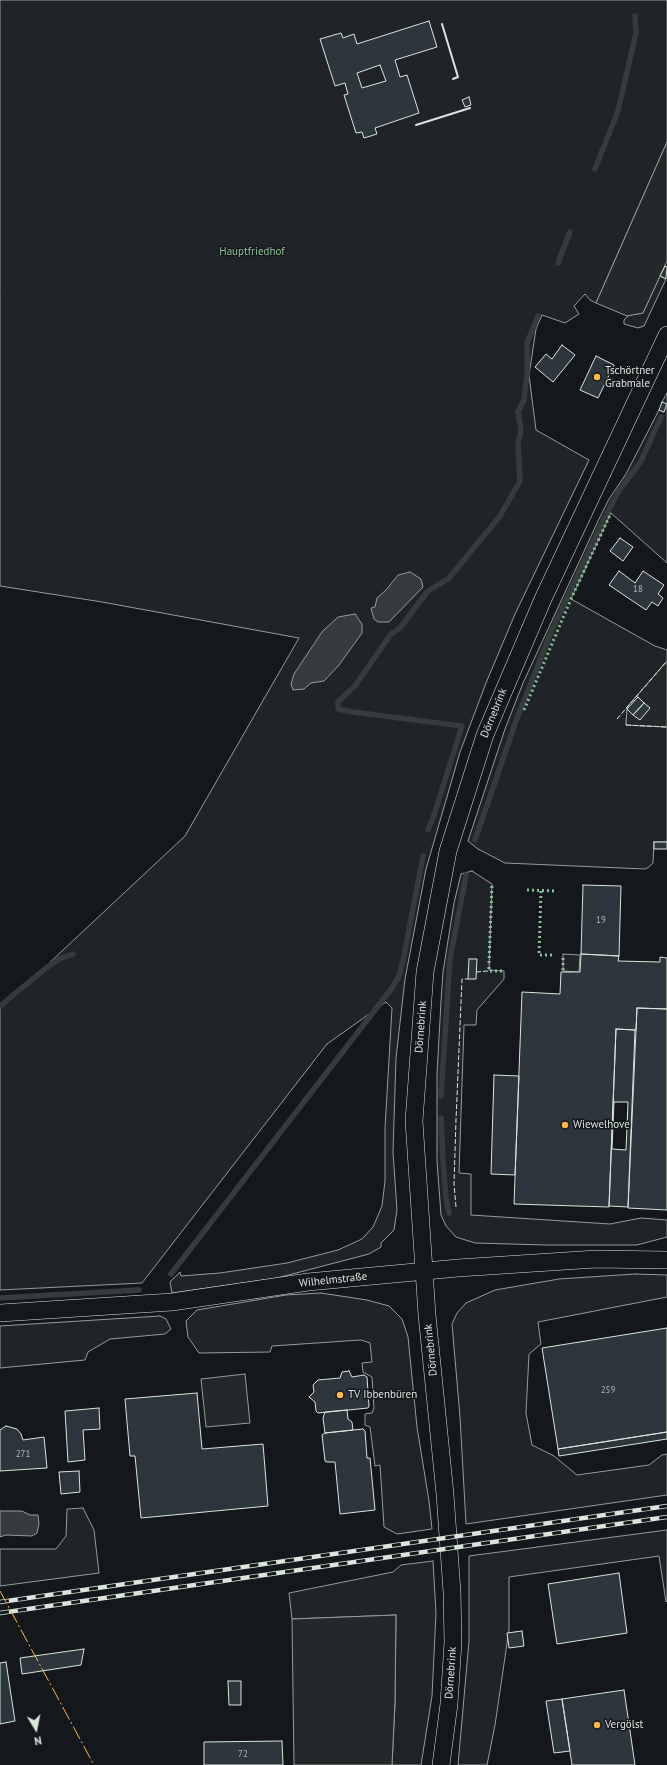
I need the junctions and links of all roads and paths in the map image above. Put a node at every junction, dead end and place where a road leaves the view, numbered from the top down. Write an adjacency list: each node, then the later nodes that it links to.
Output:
1 (667, 335): 2 (street, Dörnebrink)
2 (663, 352): 4 (street, Dörnebrink)
3 (667, 1260): 4 (street, Wilhelmstraße)
4 (424, 1271): 5 (street, Wilhelmstraße); 6 (street, Dörnebrink)
5 (0, 1313)
6 (441, 1765)

